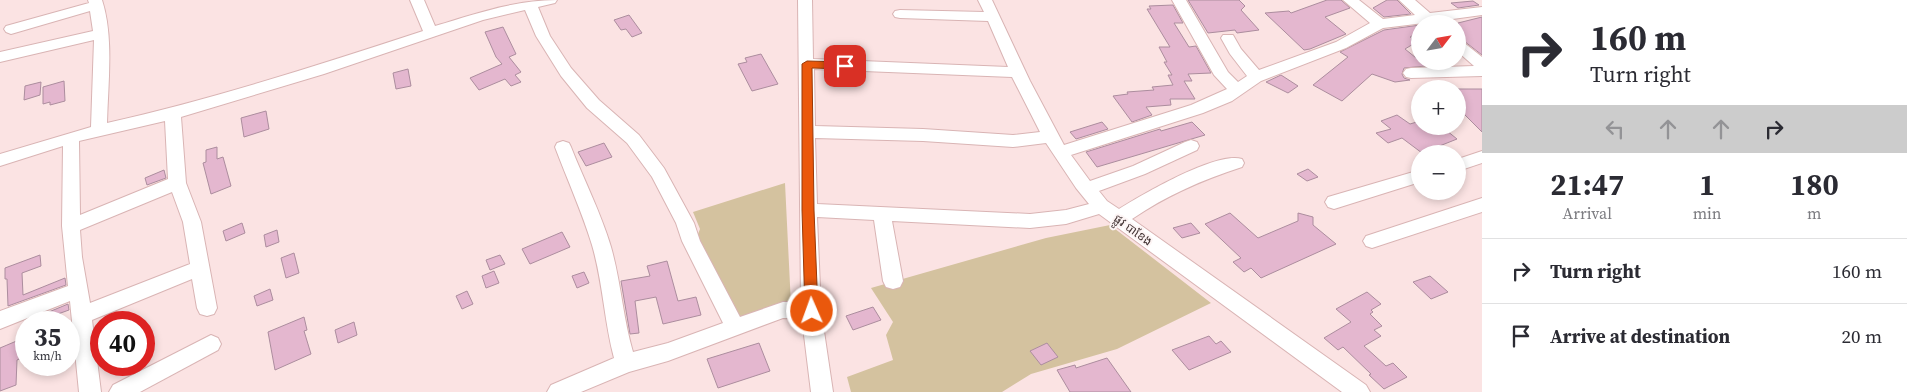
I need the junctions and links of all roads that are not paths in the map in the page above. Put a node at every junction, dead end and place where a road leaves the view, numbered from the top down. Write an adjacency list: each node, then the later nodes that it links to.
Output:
1 (417, 0): 18 (street)
2 (550, 0): 9 (street)
3 (805, 0): 23 (street)
4 (985, 0): 14 (street, ផ្លូវ បាខែង)
5 (1178, 0): 29 (street)
6 (1350, 0): 16 (street)
7 (1406, 0): 12 (street)
8 (96, 2): 17 (street); 19 (street)
9 (530, 5): 18 (street); 60 (street)
10 (1482, 11): 13 (street)
11 (900, 14): 14 (street)
12 (1424, 15)
13 (1459, 15)
14 (993, 17): 26 (street, ផ្លូវ បាខែង)
15 (1411, 21): 16 (street)
16 (1380, 24): 28 (street)
17 (11, 29)
18 (431, 33): 30 (street)
19 (101, 34): 22 (street); 31 (street)
20 (1228, 38): 28 (street)
21 (1466, 52): 24 (street)
22 (1, 61)
23 (807, 64): 26 (street); 32 (street)
24 (1482, 66)
25 (1482, 71): 27 (street)
26 (1017, 72): 33 (street, ផ្លូវ បាខែង)
27 (1411, 73)
28 (1256, 77): 29 (street)
29 (1237, 90): 37 (street)
30 (173, 114): 31 (street); 43 (street)
31 (98, 130): 34 (street)
32 (807, 132): 33 (street); 48 (street)
33 (1051, 136): 37 (street, ផ្លូវ បាខែង)
34 (71, 137): 39 (street); 51 (street)
35 (1191, 146): 44 (street)
36 (563, 147): 62 (street)
37 (1060, 152): 44 (street, ផ្លូវ បាខែង)
38 (1482, 157): 40 (street)
39 (0, 160)
40 (1466, 162)
41 (1236, 163): 50 (street)
42 (1411, 179): 45 (street)
43 (176, 183): 51 (street); 53 (street)
44 (1086, 190): 47 (street, ផ្លូវ បាខែង)
45 (1334, 202)
46 (1482, 205): 52 (street)
47 (1101, 206): 49 (street); 50 (street, ផ្លូវ បាខែង)
48 (808, 210): 49 (street); 57 (street)
49 (882, 213): 54 (street)
50 (1118, 219): 67 (street, ផ្លូវ បាខែង)
51 (71, 226): 55 (street)
52 (1372, 241)
53 (200, 268): 56 (street); 58 (street)
54 (893, 281)
55 (78, 290): 58 (street); 59 (street)
56 (207, 308)
57 (812, 311): 60 (street); 66 (street)
58 (82, 315): 63 (street)
59 (0, 320)
60 (735, 327): 62 (street)
61 (212, 344): 64 (street)
62 (626, 362): 65 (street)
63 (90, 392)
64 (120, 392)
65 (558, 392)
66 (822, 392)
67 (1359, 392)

